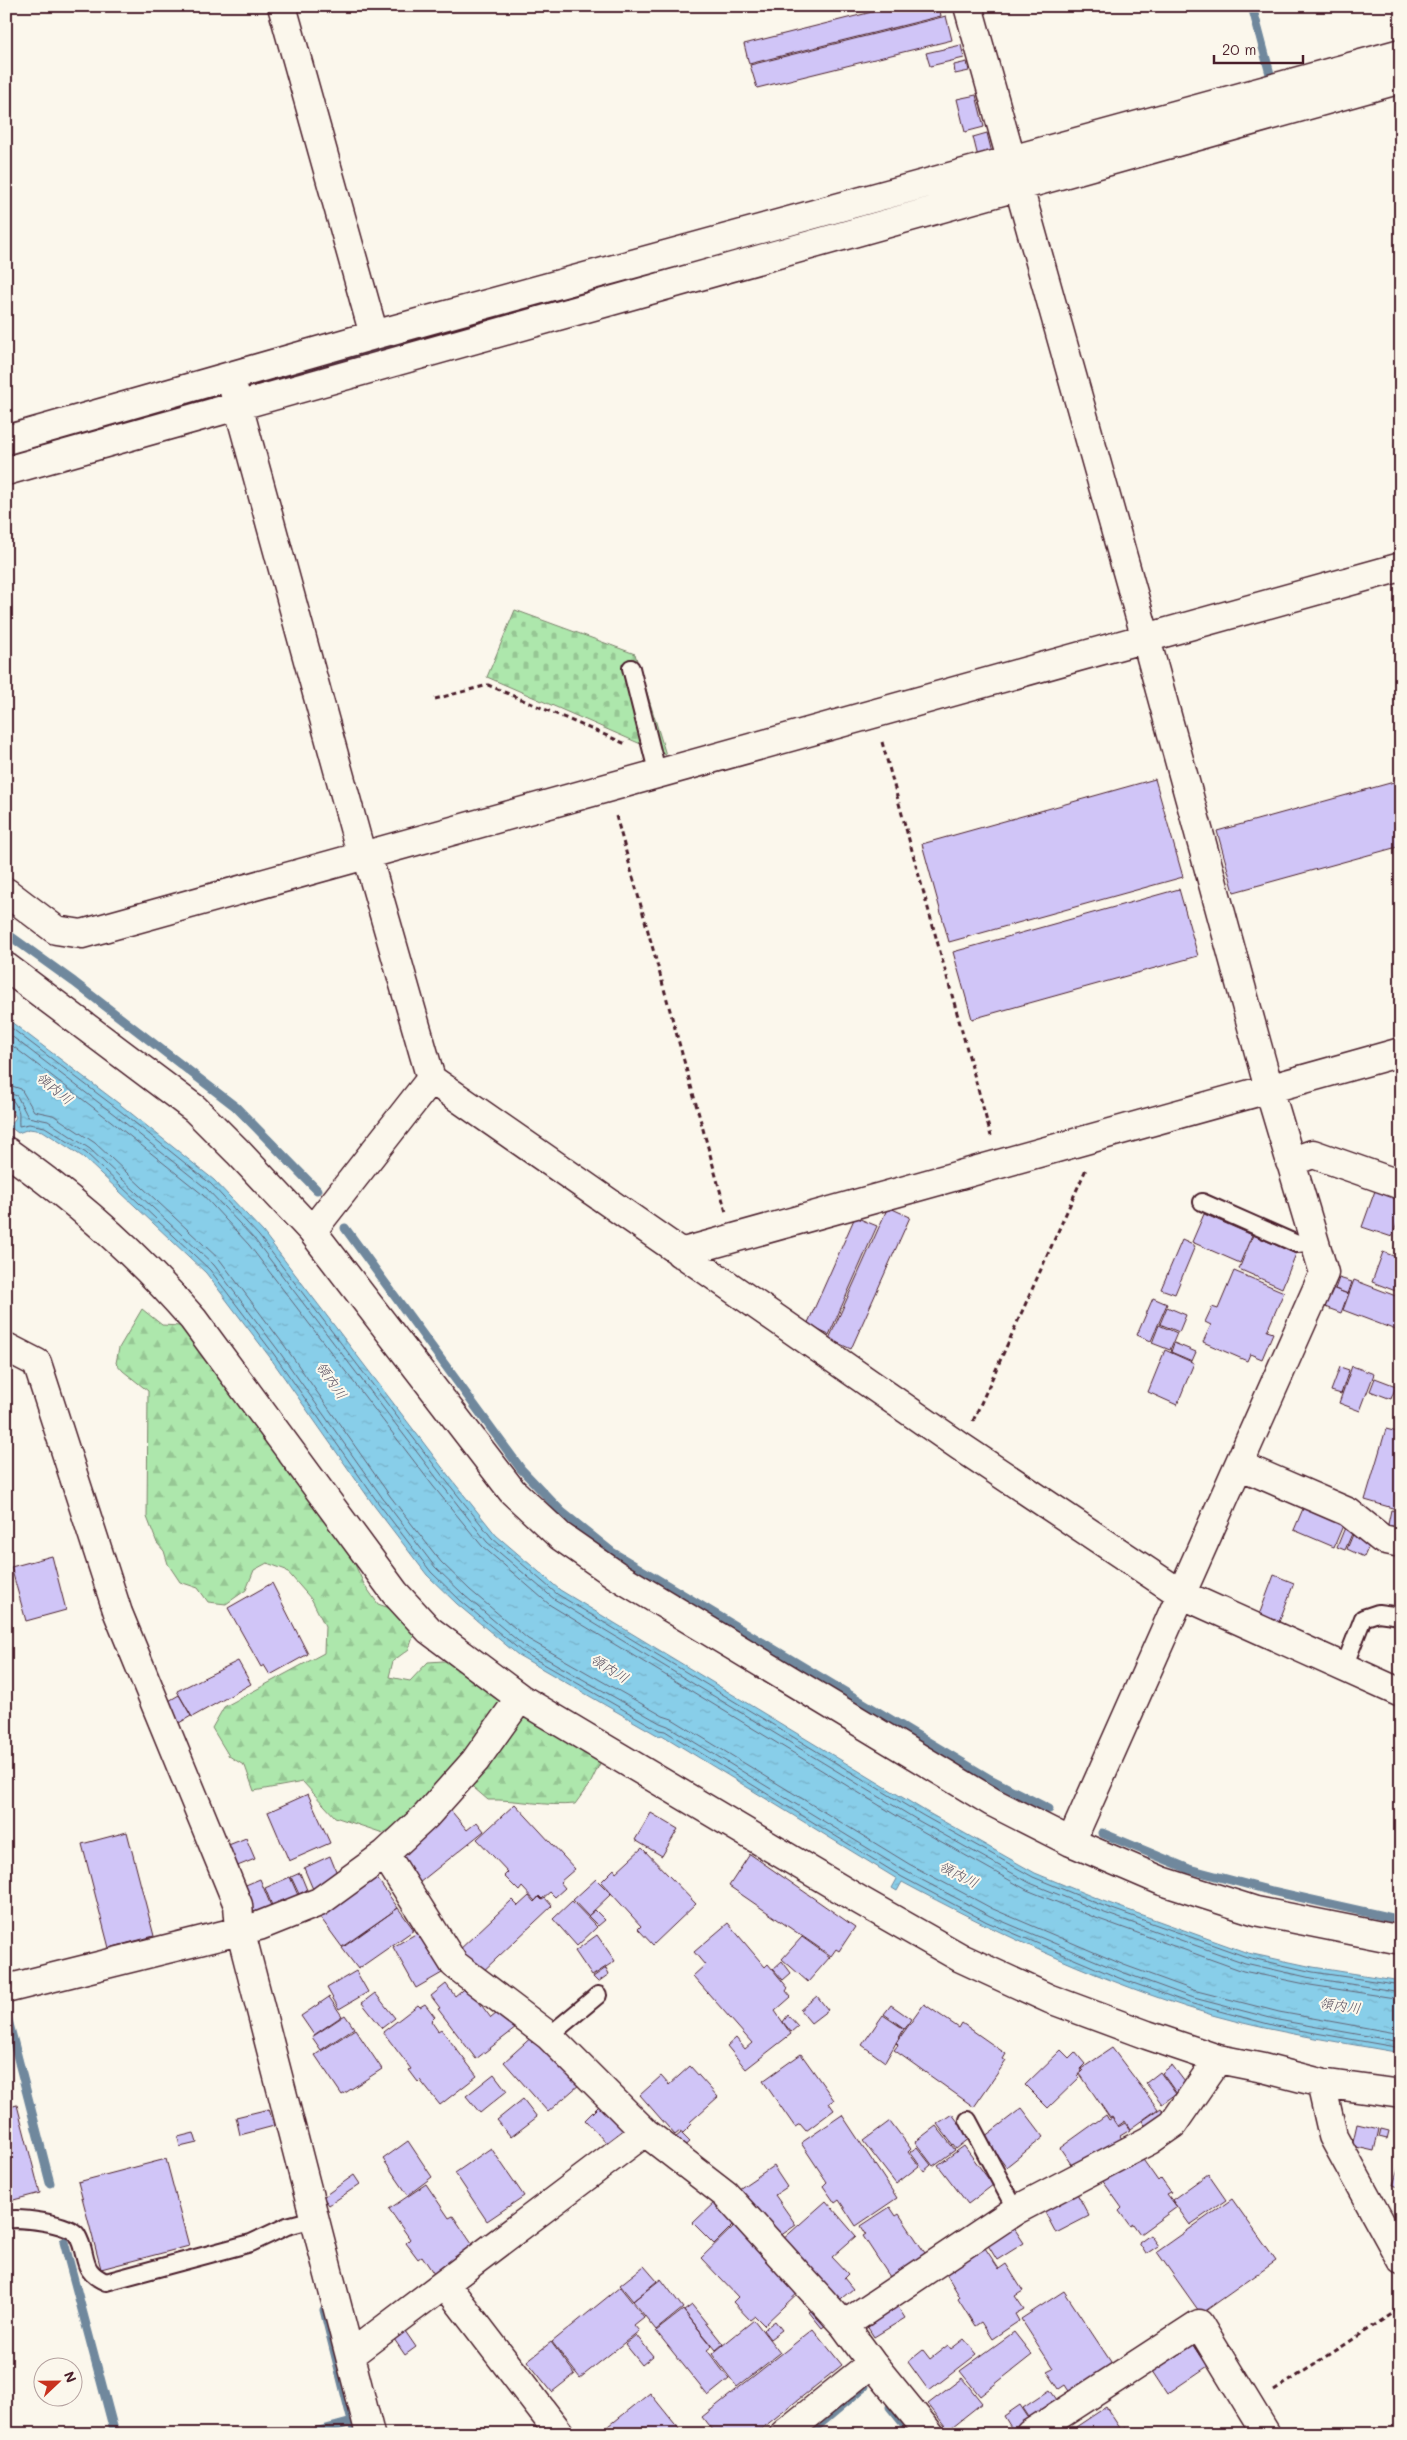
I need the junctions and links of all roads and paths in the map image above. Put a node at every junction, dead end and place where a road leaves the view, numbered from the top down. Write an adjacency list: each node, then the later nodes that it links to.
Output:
1 (282, 6): 6 (street)
2 (968, 6): 5 (street)
3 (1401, 53): 5 (street)
4 (1401, 79): 5 (street)
5 (1015, 174): 6 (street); 8 (street); 12 (street)
6 (374, 335): 7 (street)
7 (230, 376): 8 (street); 9 (street)
8 (238, 406): 10 (street); 18 (street)
9 (6, 440)
10 (6, 471)
11 (1401, 567): 12 (street)
12 (1146, 639): 15 (street); 23 (street)
13 (631, 668): 16 (lane)
14 (435, 699): 16 (path)
15 (875, 714): 16 (street); 27 (path)
16 (656, 765): 17 (street)
17 (608, 788): 18 (street); 31 (path)
18 (365, 856): 19 (street); 22 (street)
19 (6, 892)
20 (6, 967): 30 (street)
21 (1401, 1052): 23 (street)
22 (431, 1079): 30 (street); 33 (street)
23 (1268, 1089): 24 (street); 26 (street)
24 (1102, 1135): 27 (street); 35 (path)
25 (6, 1150): 42 (street)
26 (1290, 1162): 28 (street); 32 (street)
27 (998, 1163): 31 (street)
28 (1401, 1185)
29 (1202, 1202): 32 (lane)
30 (312, 1231): 43 (street)
31 (734, 1238): 33 (street)
32 (1315, 1242): 36 (street)
33 (680, 1254): 35 (street)
34 (6, 1347): 45 (street)
35 (961, 1447): 38 (street)
36 (1239, 1465): 37 (street); 38 (street)
37 (1401, 1543)
38 (1181, 1594): 40 (street); 43 (street)
39 (1401, 1616): 40 (lane)
40 (1344, 1667): 41 (street)
41 (1401, 1693)
42 (520, 1698): 44 (street); 50 (street)
43 (1071, 1842): 46 (street)
44 (385, 1854): 45 (street); 49 (street)
45 (240, 1930): 47 (street); 56 (street)
46 (1401, 1940)
47 (6, 1989)
48 (598, 1995): 49 (lane)
49 (548, 2036): 54 (street)
50 (1218, 2059): 51 (street); 55 (street)
51 (1321, 2083): 52 (street); 58 (street)
52 (1401, 2094)
53 (968, 2120): 55 (lane)
54 (645, 2132): 59 (street); 61 (street)
55 (1016, 2210): 61 (street)
56 (314, 2219): 57 (lane); 62 (street)
57 (6, 2220)
58 (1401, 2260)
59 (446, 2285): 62 (street); 66 (street)
60 (1401, 2308): 64 (path)
61 (844, 2326): 63 (street)
62 (350, 2355): 65 (street)
63 (872, 2363): 67 (street); 68 (street)
64 (1250, 2407): 69 (street); 70 (street)
65 (370, 2434)
66 (560, 2434)
67 (784, 2434)
68 (930, 2434)
69 (1030, 2434)
70 (1266, 2434)

